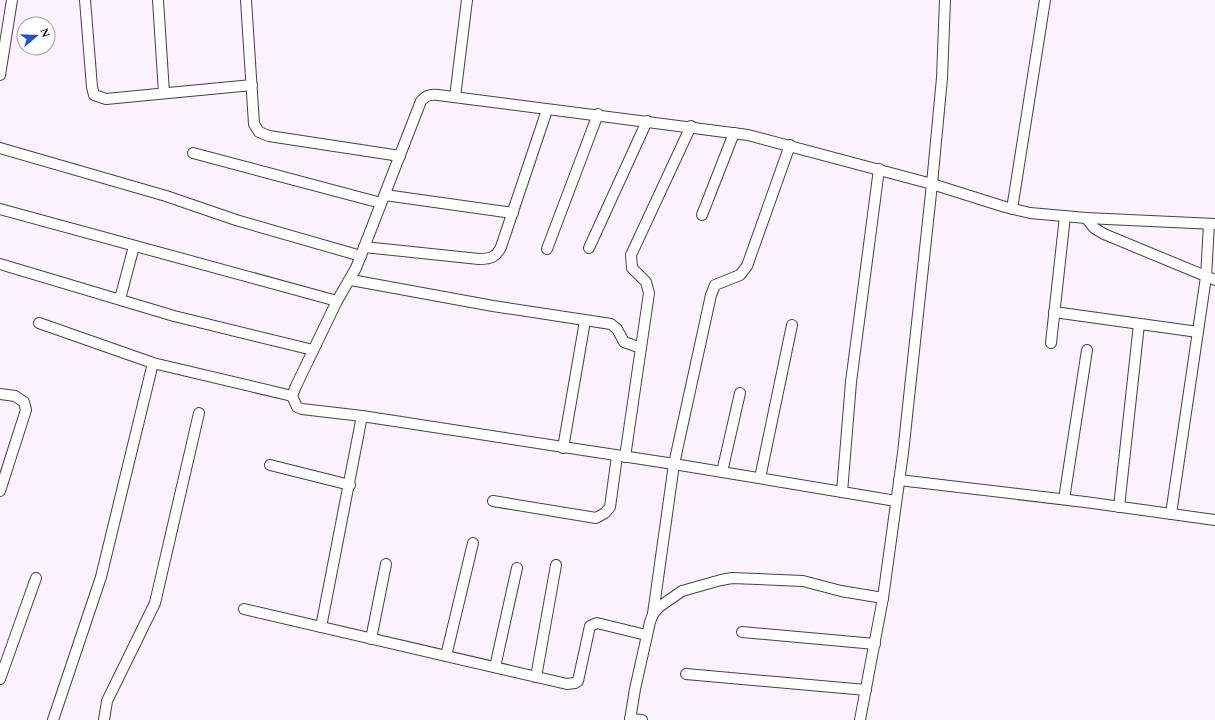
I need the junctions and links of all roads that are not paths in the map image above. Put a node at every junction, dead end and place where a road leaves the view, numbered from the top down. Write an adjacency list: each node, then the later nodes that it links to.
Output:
1 (12, 0): 8 (street)
2 (85, 0): 10 (street)
3 (158, 0): 10 (street)
4 (246, 0): 9 (street)
5 (467, 0): 11 (street)
6 (945, 0): 22 (street)
7 (1045, 0): 25 (street)
8 (0, 75)
9 (252, 85): 10 (street); 20 (street)
10 (164, 93)
11 (455, 97): 12 (street); 20 (street)
12 (547, 110): 13 (street); 26 (street)
13 (598, 114): 14 (street); 33 (street)
14 (647, 121): 15 (street); 32 (street)
15 (691, 126): 16 (street); 47 (street)
16 (734, 133): 17 (street); 27 (street)
17 (790, 145): 21 (street); 58 (street)
18 (0, 148): 34 (street)
19 (193, 153): 23 (street)
20 (400, 156): 23 (street)
21 (879, 169): 22 (street); 65 (street)
22 (932, 184): 25 (street); 62 (street)
23 (383, 199): 26 (street); 34 (street)
24 (0, 209): 31 (street)
25 (1012, 209): 28 (street)
26 (513, 213): 34 (street)
27 (702, 215)
28 (1065, 216): 29 (street); 40 (street)
29 (1086, 218): 30 (street); 36 (street)
30 (1212, 224): 36 (street)
31 (134, 246): 38 (street); 39 (street)
32 (589, 248)
33 (547, 249)
34 (363, 252): 37 (street)
35 (0, 264): 38 (street)
36 (1211, 278): 45 (street)
37 (351, 280): 39 (street); 41 (street)
38 (120, 299): 48 (street)
39 (337, 302): 48 (street)
40 (1054, 312): 43 (street); 46 (street)
41 (585, 321): 47 (street); 56 (street)
42 (39, 323): 50 (street)
43 (1139, 324): 45 (street); 69 (street)
44 (792, 325): 61 (street)
45 (1198, 332): 70 (street)
46 (1051, 343)
47 (641, 348): 57 (street)
48 (312, 350): 53 (street)
49 (1087, 350): 66 (street)
50 (153, 363): 53 (street); 92 (street)
51 (740, 393): 60 (street)
52 (0, 394): 64 (street)
53 (292, 396): 55 (street)
54 (199, 413): 93 (street)
55 (362, 416): 56 (street); 63 (street)
56 (563, 448): 57 (street)
57 (621, 457): 58 (street); 67 (street)
58 (674, 464): 60 (street); 79 (street)
59 (270, 465): 63 (street)
60 (722, 472): 61 (street)
61 (760, 478): 65 (street)
62 (899, 480): 66 (street); 68 (street)
63 (350, 485): 80 (street)
64 (0, 491)
65 (842, 492): 68 (street)
66 (1064, 500): 69 (street)
67 (493, 501)
68 (896, 501): 77 (street)
69 (1119, 507): 70 (street)
70 (1171, 514): 71 (street)
71 (1215, 520)
72 (473, 542): 85 (street)
73 (386, 564): 83 (street)
74 (556, 565): 88 (street)
75 (517, 568): 86 (street)
76 (36, 578): 89 (street)
77 (883, 598): 79 (street); 84 (street)
78 (244, 609): 80 (street)
79 (653, 614): 82 (street)
80 (321, 627): 83 (street)
81 (742, 632): 84 (street)
82 (646, 635): 88 (street); 91 (street)
83 (371, 639): 85 (street)
84 (875, 644): 90 (street)
85 (446, 656): 86 (street)
86 (495, 667): 88 (street)
87 (686, 674): 90 (street)
88 (536, 677)
89 (0, 679)
90 (866, 690): 95 (street)
91 (630, 719): 94 (street)
92 (53, 720)
93 (104, 720)
94 (642, 720)
95 (860, 720)

